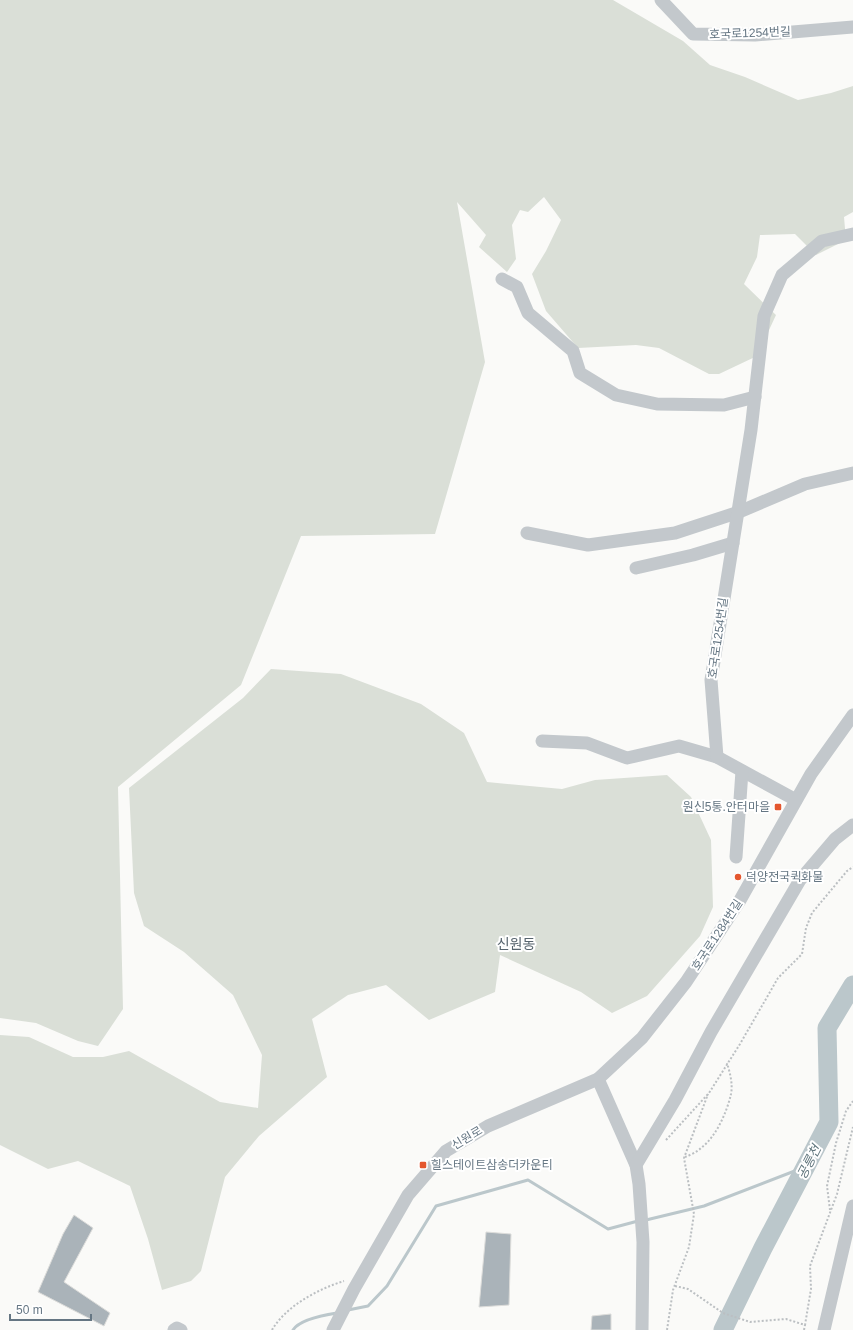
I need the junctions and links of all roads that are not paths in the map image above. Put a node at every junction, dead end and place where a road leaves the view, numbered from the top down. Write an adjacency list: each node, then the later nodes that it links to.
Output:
1 (661, 0): 2 (street, 호국로1254번길)
2 (853, 27)
3 (853, 234): 5 (street, 호국로1254번길)
4 (502, 279): 5 (street)
5 (755, 397): 7 (street, 호국로1254번길)
6 (853, 473): 7 (street)
7 (739, 512): 8 (street); 9 (street, 호국로1254번길)
8 (527, 533)
9 (733, 544): 10 (street); 13 (street, 호국로1254번길)
10 (636, 568)
11 (853, 715): 15 (street, 호국로1284번길)
12 (542, 741): 13 (street)
13 (717, 757): 14 (street)
14 (742, 771): 15 (street); 17 (street)
15 (796, 800): 18 (street, 호국로1284번길)
16 (853, 825): 19 (street)
17 (736, 858)
18 (598, 1079): 19 (street); 23 (street, 신원로)
19 (636, 1165): 24 (street)
20 (853, 1206): 25 (street)
21 (174, 1330): 22 (street)
22 (181, 1330)
23 (333, 1330)
24 (642, 1330)
25 (824, 1330)

